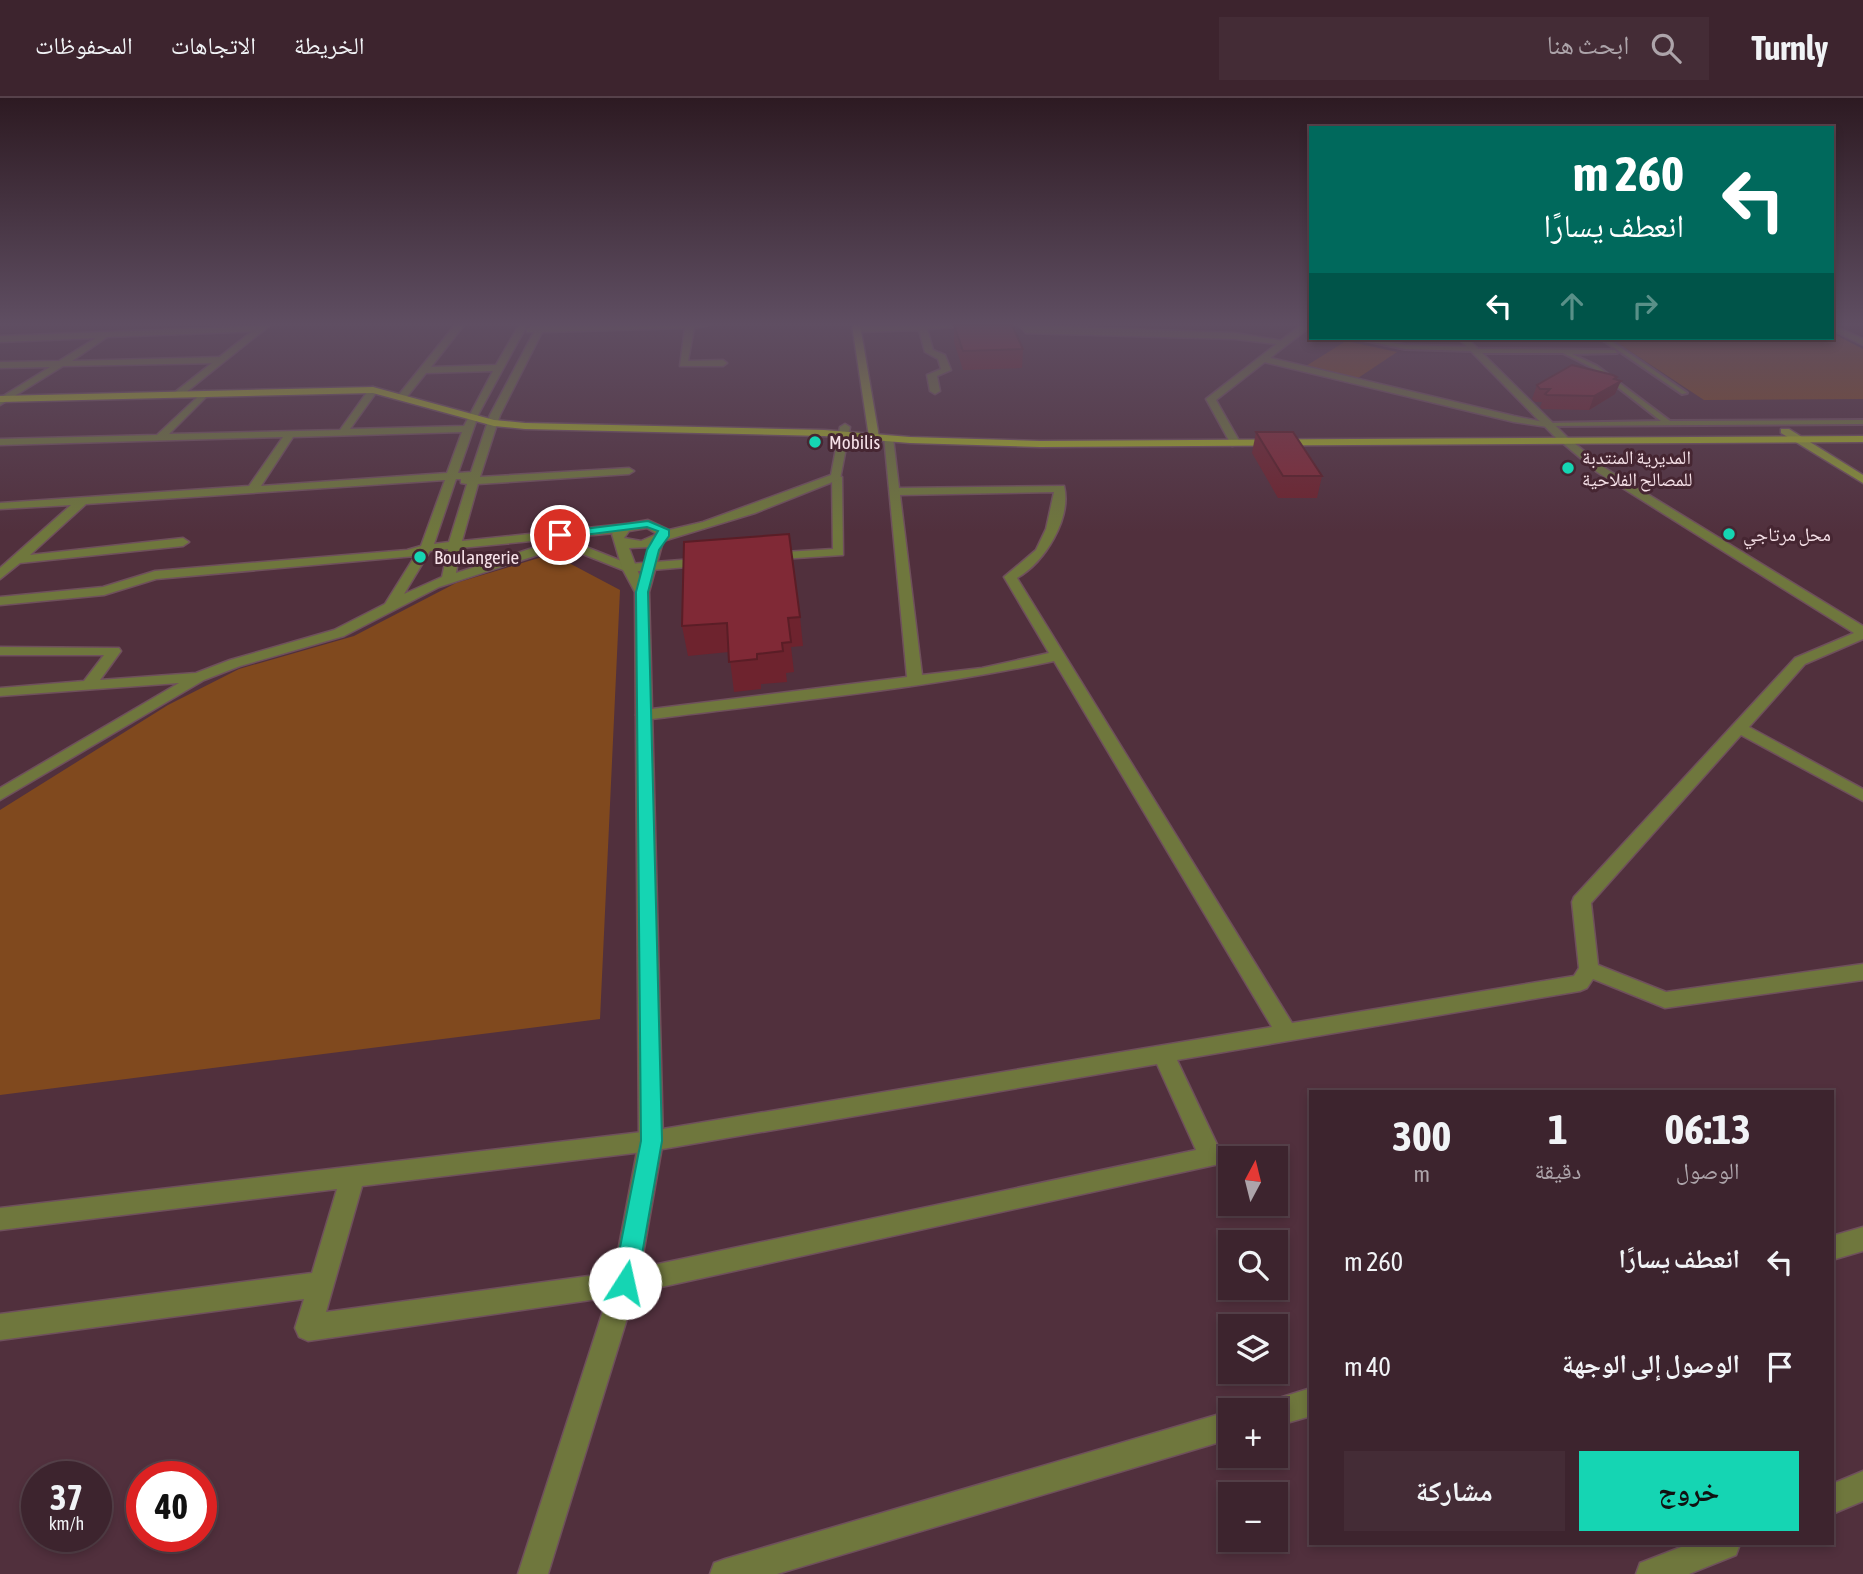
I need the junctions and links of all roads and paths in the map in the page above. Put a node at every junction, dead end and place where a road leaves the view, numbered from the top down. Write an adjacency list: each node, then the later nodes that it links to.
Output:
1 (204, 394): 2 (main road); 13 (main road); 28 (street)
2 (209, 394)
3 (370, 394): 21 (street)
4 (389, 394): 14 (main road)
5 (405, 394): 14 (street)
6 (484, 394): 16 (street)
7 (507, 394): 17 (street)
8 (867, 394): 27 (main road)
9 (1216, 394): 32 (street)
10 (1409, 394): 25 (street)
11 (1518, 394): 25 (street)
12 (1630, 394): 20 (lane)
13 (177, 395): 15 (main road)
14 (402, 397): 16 (main road)
15 (2, 400)
16 (470, 418): 17 (main road); 21 (street); 39 (street)
17 (494, 419): 22 (main road); 38 (street)
18 (1770, 422): 19 (lane); 20 (lane); 23 (lane)
19 (1863, 422)
20 (1668, 423): 25 (lane)
21 (344, 431): 26 (street)
22 (845, 431): 27 (main road); 37 (street)
23 (1785, 431): 24 (main road); 25 (main road); 30 (main road)
24 (1863, 431)
25 (1556, 432): 30 (main road); 32 (main road); 63 (street)
26 (290, 433): 28 (street); 41 (street)
27 (873, 433): 29 (main road); 32 (main road)
28 (160, 437): 33 (street)
29 (888, 438): 32 (main road); 42 (street)
30 (1797, 439): 31 (main road); 34 (main road)
31 (1863, 439)
32 (1233, 440)
33 (0, 442)
34 (1821, 454): 35 (main road); 40 (main road)
35 (1863, 470)
36 (629, 471): 38 (street)
37 (836, 477): 46 (street); 53 (street)
38 (474, 478): 39 (street); 51 (street)
39 (450, 479): 41 (street); 52 (street)
40 (1863, 480)
41 (253, 489): 43 (street)
42 (894, 492): 65 (street); 67 (street)
43 (82, 501): 44 (street); 54 (street)
44 (0, 506)
45 (625, 528): 46 (street); 47 (street); 51 (street)
46 (659, 534): 47 (street); 56 (street)
47 (620, 541): 49 (street); 57 (street)
48 (183, 542): 54 (street)
49 (572, 545): 50 (street); 57 (street)
50 (546, 548): 51 (street); 59 (street)
51 (454, 550): 52 (street); 59 (street)
52 (418, 553): 61 (street); 62 (street)
53 (758, 558)
54 (17, 560): 58 (street)
55 (718, 561): 56 (street)
56 (650, 566): 57 (street); 60 (street)
57 (628, 568): 60 (street)
58 (0, 575)
59 (448, 579): 62 (street)
60 (642, 592): 70 (street)
61 (0, 601)
62 (389, 608): 66 (street)
63 (1863, 633): 71 (street)
64 (0, 651): 68 (street)
65 (1057, 656): 67 (street); 76 (street)
66 (199, 677): 68 (street); 72 (street)
67 (915, 681): 70 (street)
68 (89, 685): 69 (street)
69 (0, 692)
70 (644, 715): 78 (street)
71 (1739, 728): 73 (street); 74 (street)
72 (0, 795)
73 (1863, 796)
74 (1589, 969): 75 (street); 76 (street)
75 (1863, 971)
76 (1287, 1033): 77 (street)
77 (1163, 1054): 78 (street); 83 (street)
78 (652, 1141): 79 (street); 83 (street)
79 (353, 1177): 80 (street); 84 (street)
80 (0, 1219)
81 (1863, 1239): 82 (street)
82 (1834, 1247)
83 (625, 1283): 84 (street); 93 (street)
84 (321, 1284): 85 (street)
85 (0, 1327)
86 (1309, 1403): 87 (street)
87 (1288, 1409)
88 (1218, 1429): 94 (street)
89 (1863, 1486): 90 (street)
90 (1834, 1498)
91 (1724, 1545): 92 (street)
92 (1695, 1566): 95 (street)
93 (533, 1574)
94 (725, 1574)
95 (1651, 1574)

